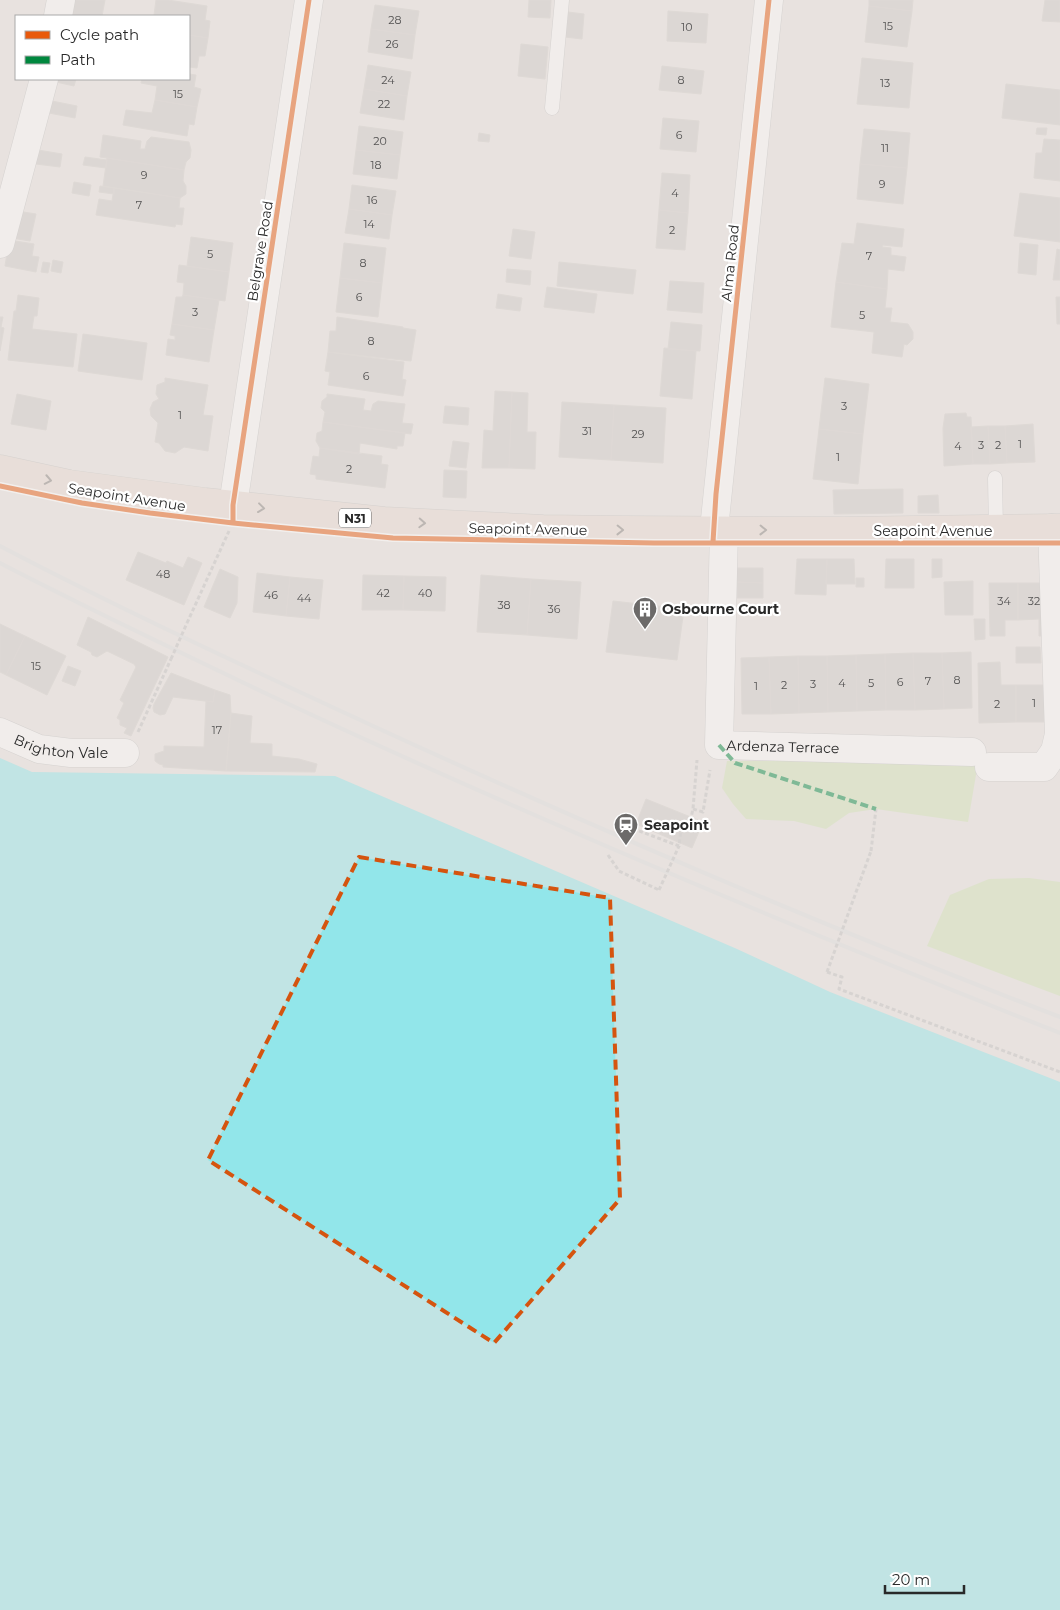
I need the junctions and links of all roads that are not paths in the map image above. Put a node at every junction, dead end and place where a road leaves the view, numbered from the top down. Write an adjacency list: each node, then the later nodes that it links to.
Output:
1 (61, 0): 5 (street)
2 (309, 0): 11 (street, Belgrave Road)
3 (562, 0): 7 (lane)
4 (769, 0): 13 (street, Alma Road)
5 (58, 15)
6 (44, 80): 8 (street)
7 (552, 108)
8 (0, 244)
9 (0, 469): 11 (highway, Seapoint Avenue / N31, one-way to 11)
10 (995, 478): 14 (lane)
11 (233, 514): 13 (highway, Seapoint Avenue / N31, one-way to 13)
12 (1056, 528): 13 (street, Ardenza Terrace); 14 (highway, Seapoint Avenue / N31)
13 (719, 529): 14 (highway, Seapoint Avenue / N31, one-way to 14)
14 (996, 529)
15 (0, 732): 16 (street, Brighton Vale)
16 (124, 753)

